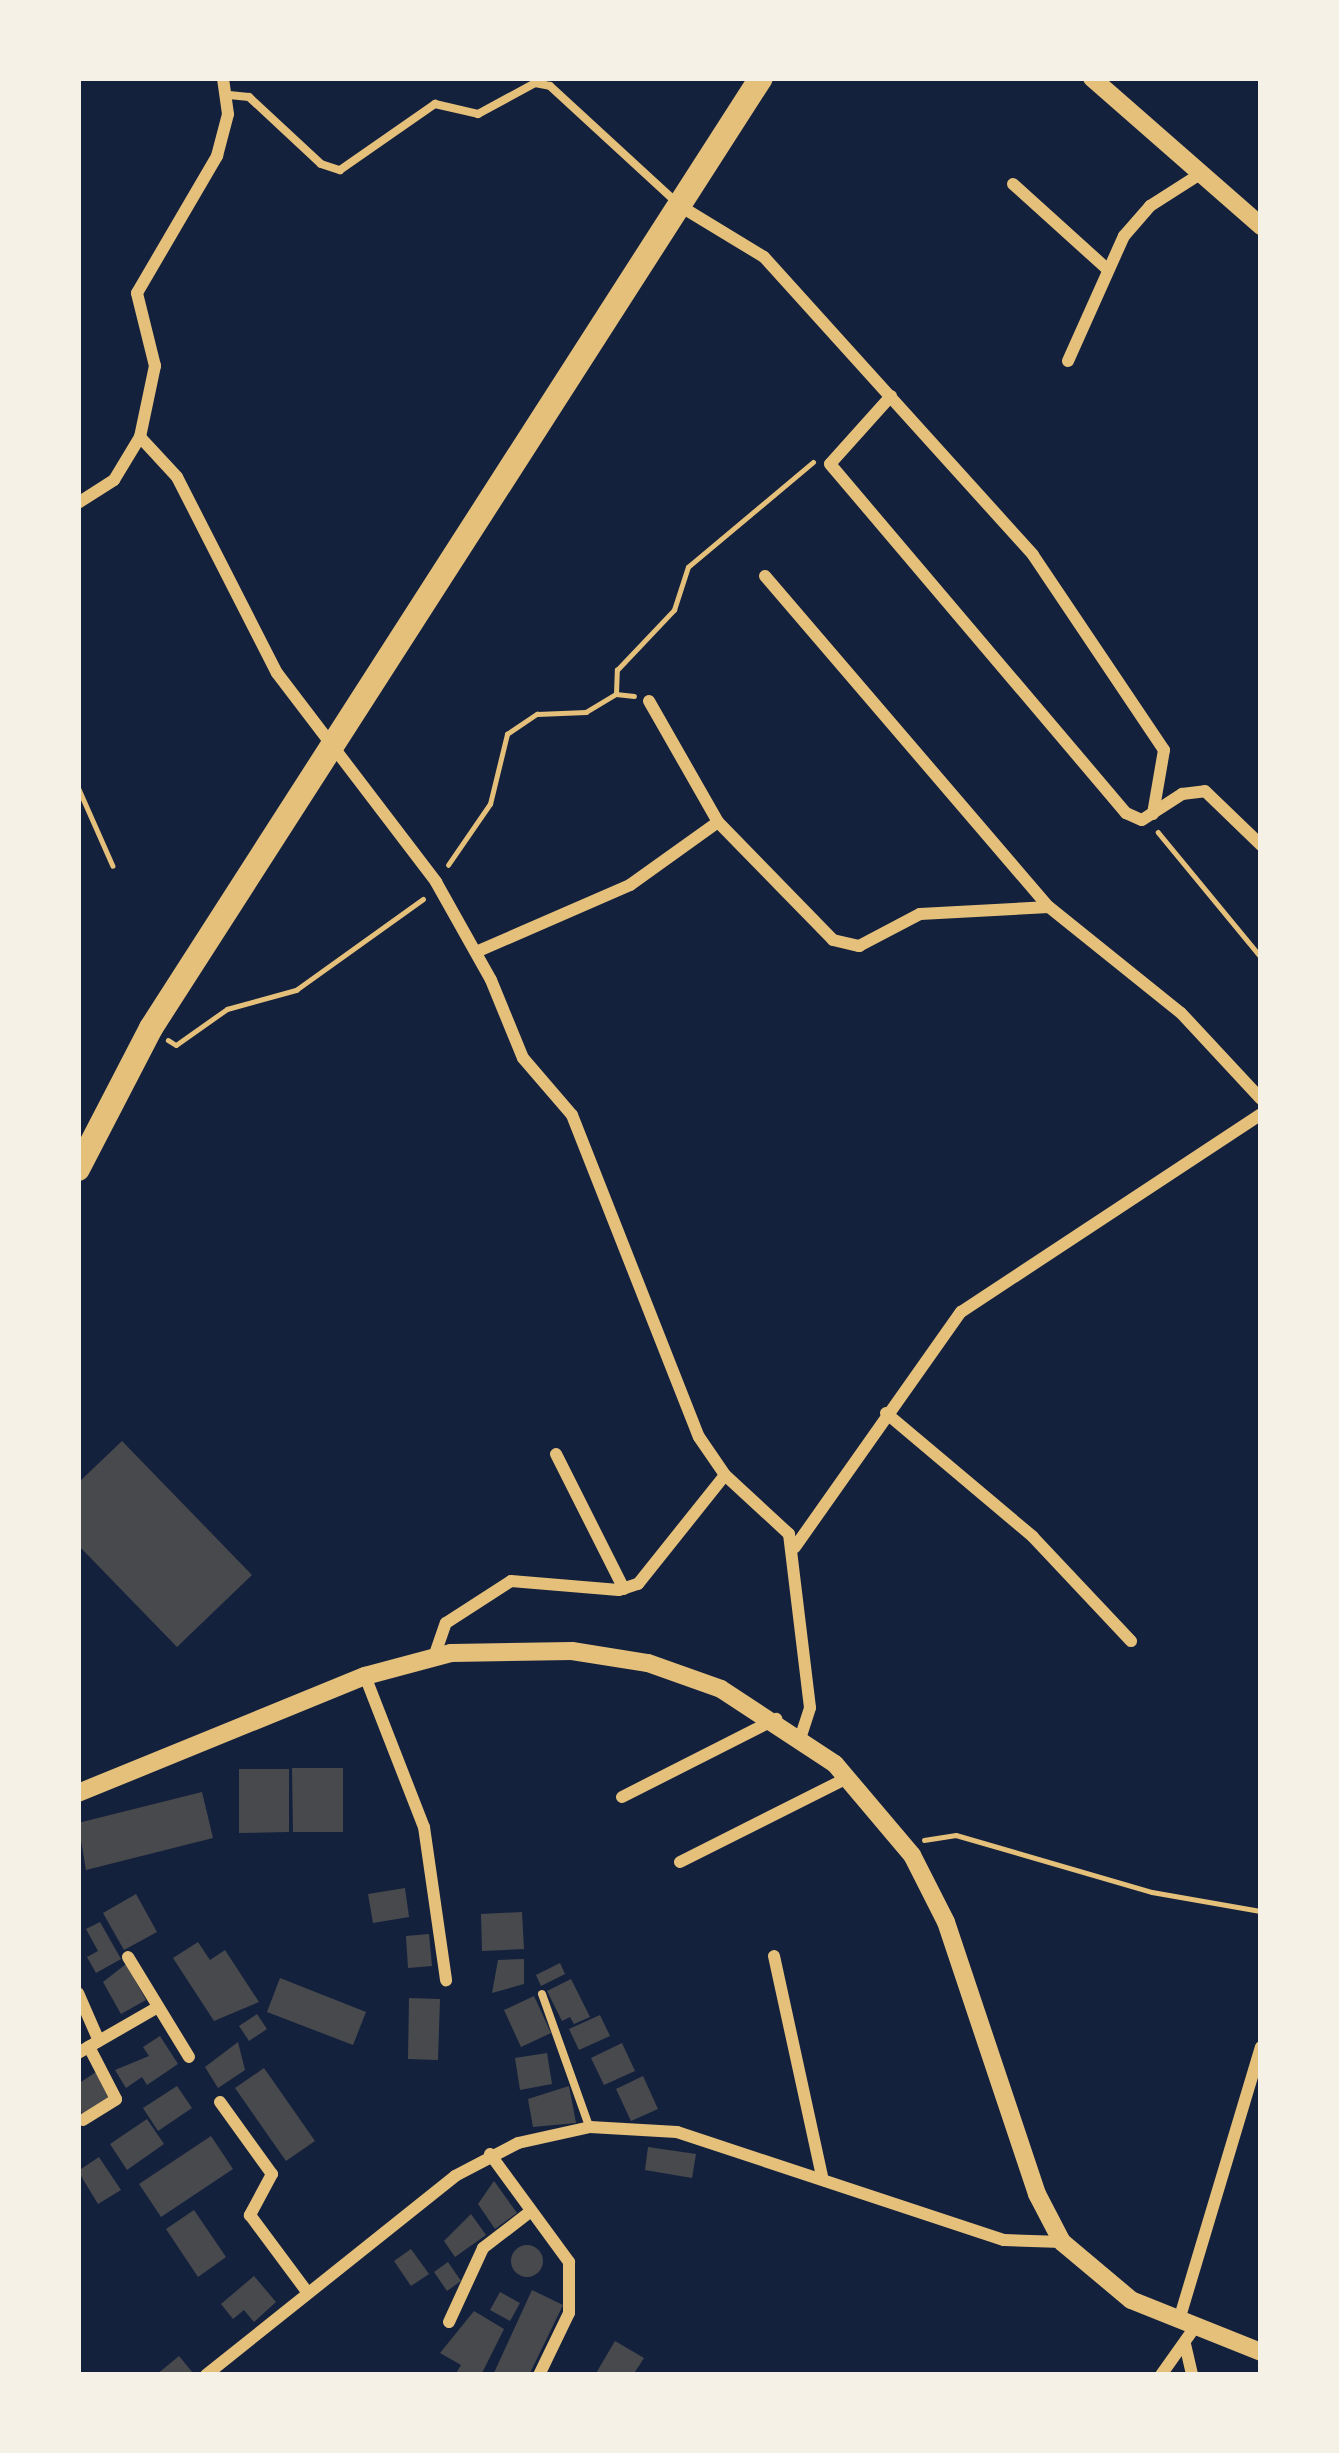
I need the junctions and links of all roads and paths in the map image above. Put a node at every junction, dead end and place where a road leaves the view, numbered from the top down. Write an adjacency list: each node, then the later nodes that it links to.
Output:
1 (224, 78): 4 (street)
2 (760, 78): 7 (main road)
3 (1092, 78): 5 (street)
4 (229, 95): 7 (lane); 12 (street)
5 (1200, 174): 8 (street); 9 (street)
6 (1013, 184): 9 (street)
7 (679, 206): 11 (street); 18 (main road)
8 (1261, 226)
9 (1105, 268): 10 (street)
10 (1068, 361)
11 (891, 396): 13 (street); 20 (street)
12 (140, 437): 14 (street); 18 (street)
13 (837, 457): 16 (path); 20 (street)
14 (78, 503)
15 (765, 576): 24 (street)
16 (616, 694)
17 (649, 701): 21 (street)
18 (333, 744): 25 (street); 29 (main road)
19 (78, 787): 23 (path)
20 (1154, 814): 22 (street); 26 (path)
21 (718, 822): 24 (street); 25 (street)
22 (1261, 845)
23 (113, 866)
24 (1049, 908): 27 (street)
25 (476, 952): 32 (street)
26 (1261, 957)
27 (1261, 1100)
28 (1261, 1114): 30 (street)
29 (78, 1169)
30 (886, 1413): 33 (street); 35 (street)
31 (556, 1454): 34 (street)
32 (725, 1475): 33 (street); 34 (street)
33 (795, 1547): 39 (street)
34 (624, 1589): 36 (street)
35 (1131, 1642)
36 (434, 1657): 37 (street); 38 (street)
37 (365, 1676): 41 (street); 48 (street)
38 (776, 1719): 39 (street); 42 (street)
39 (801, 1735): 40 (street)
40 (849, 1777): 43 (street); 44 (street)
41 (78, 1793)
42 (622, 1797)
43 (907, 1846): 45 (path); 61 (street)
44 (680, 1862)
45 (1261, 1911)
46 (774, 1956): 59 (street)
47 (128, 1958): 51 (street)
48 (446, 1980)
49 (78, 1993): 52 (street)
50 (542, 1994): 57 (lane)
51 (158, 2007): 52 (street); 54 (street)
52 (89, 2047): 56 (street)
53 (1261, 2047): 64 (street)
54 (189, 2057)
55 (220, 2102): 62 (street)
56 (83, 2120)
57 (590, 2128): 58 (street); 59 (street)
58 (490, 2154): 60 (street); 62 (street)
59 (823, 2180): 61 (street)
60 (530, 2212): 63 (street); 67 (street)
61 (1062, 2242): 64 (street)
62 (308, 2293): 66 (street)
63 (449, 2322)
64 (1186, 2330): 65 (street); 68 (street); 69 (street)
65 (1261, 2352)
66 (206, 2375)
67 (539, 2375)
68 (1161, 2375)
69 (1192, 2375)

